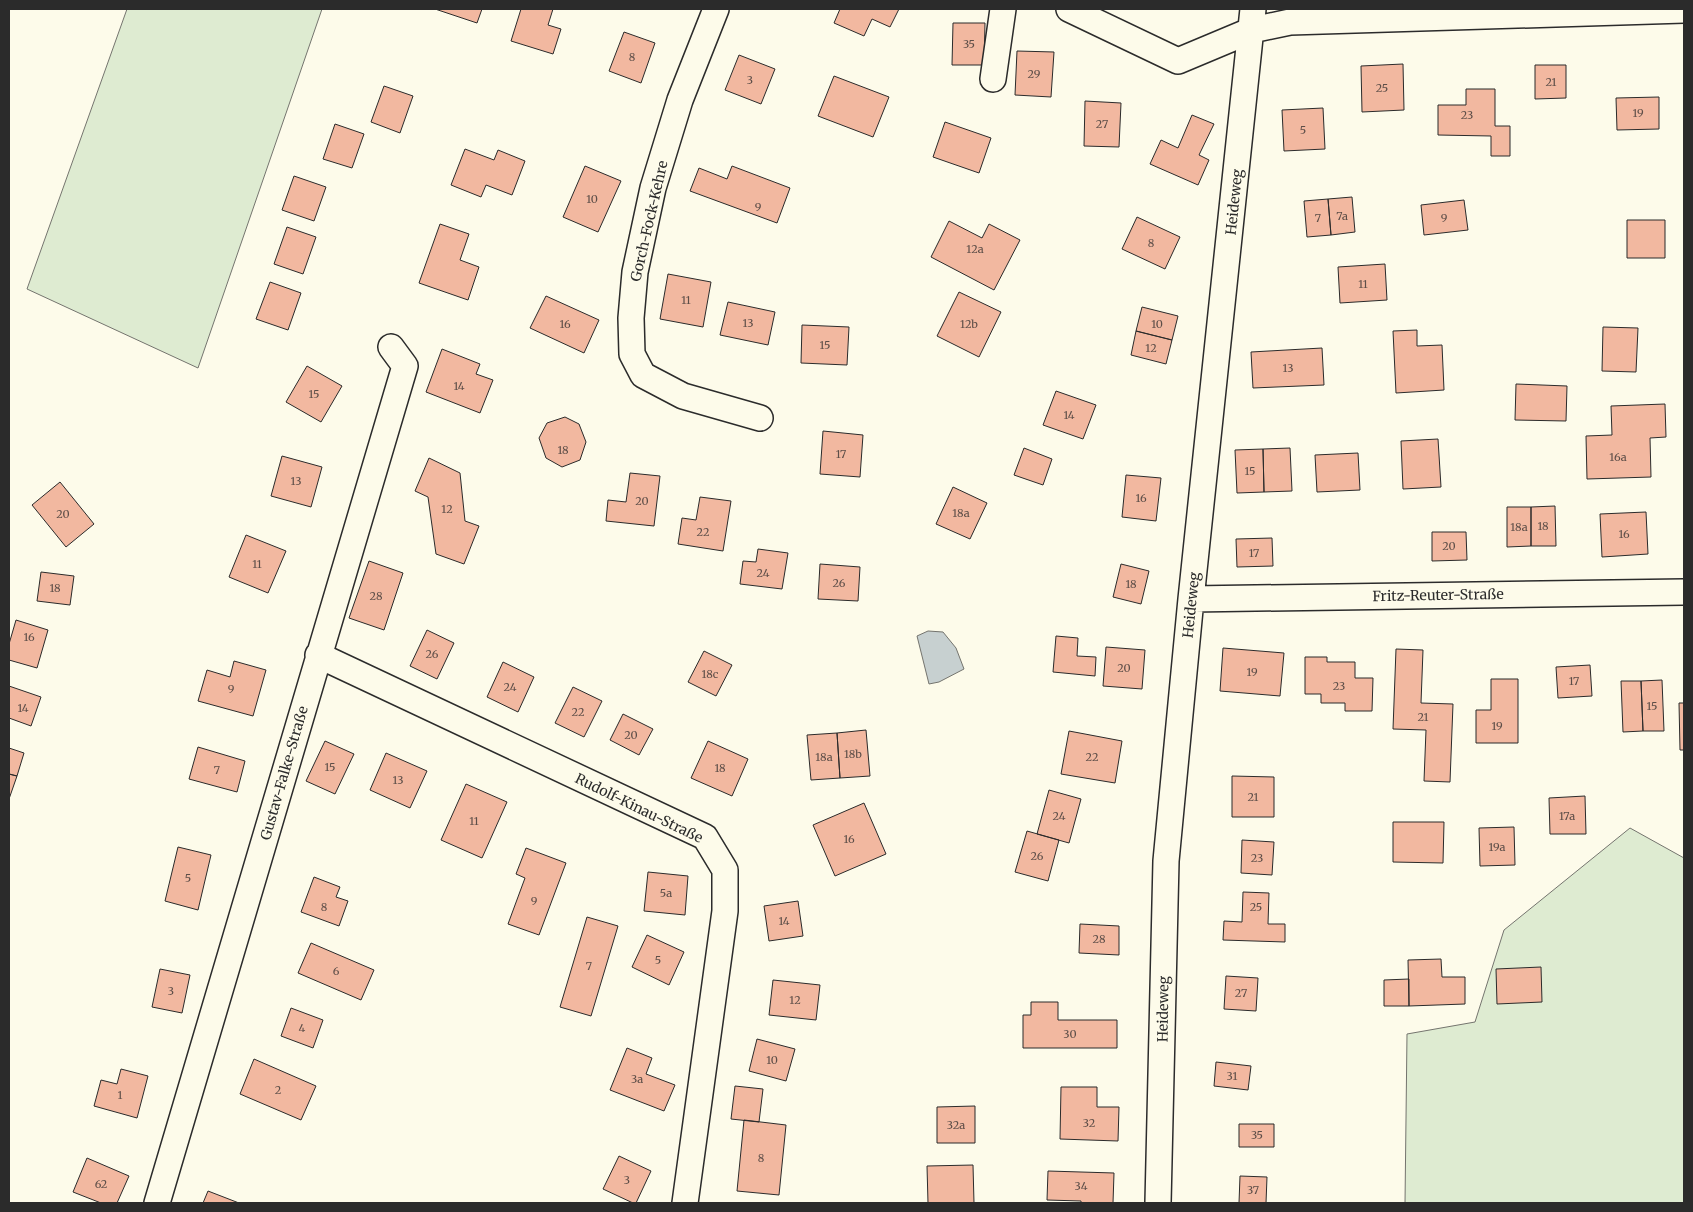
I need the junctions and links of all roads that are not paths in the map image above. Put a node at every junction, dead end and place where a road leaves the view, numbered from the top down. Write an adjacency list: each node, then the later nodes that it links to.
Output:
1 (716, 9): 8 (street, Gorch-Fock-Kehre)
2 (1003, 9): 6 (street)
3 (1068, 9): 5 (street)
4 (1684, 10): 5 (street)
5 (1252, 20): 10 (street, Heideweg)
6 (993, 79)
7 (391, 347): 11 (street, Gustav-Falke-Straße)
8 (760, 418)
9 (1684, 592): 10 (street, Fritz-Reuter-Straße)
10 (1191, 599): 14 (street, Heideweg)
11 (318, 655): 12 (street, Gustav-Falke-Straße); 13 (street, Rudolf-Kinau-Straße)
12 (157, 1203)
13 (685, 1203)
14 (1158, 1203)

